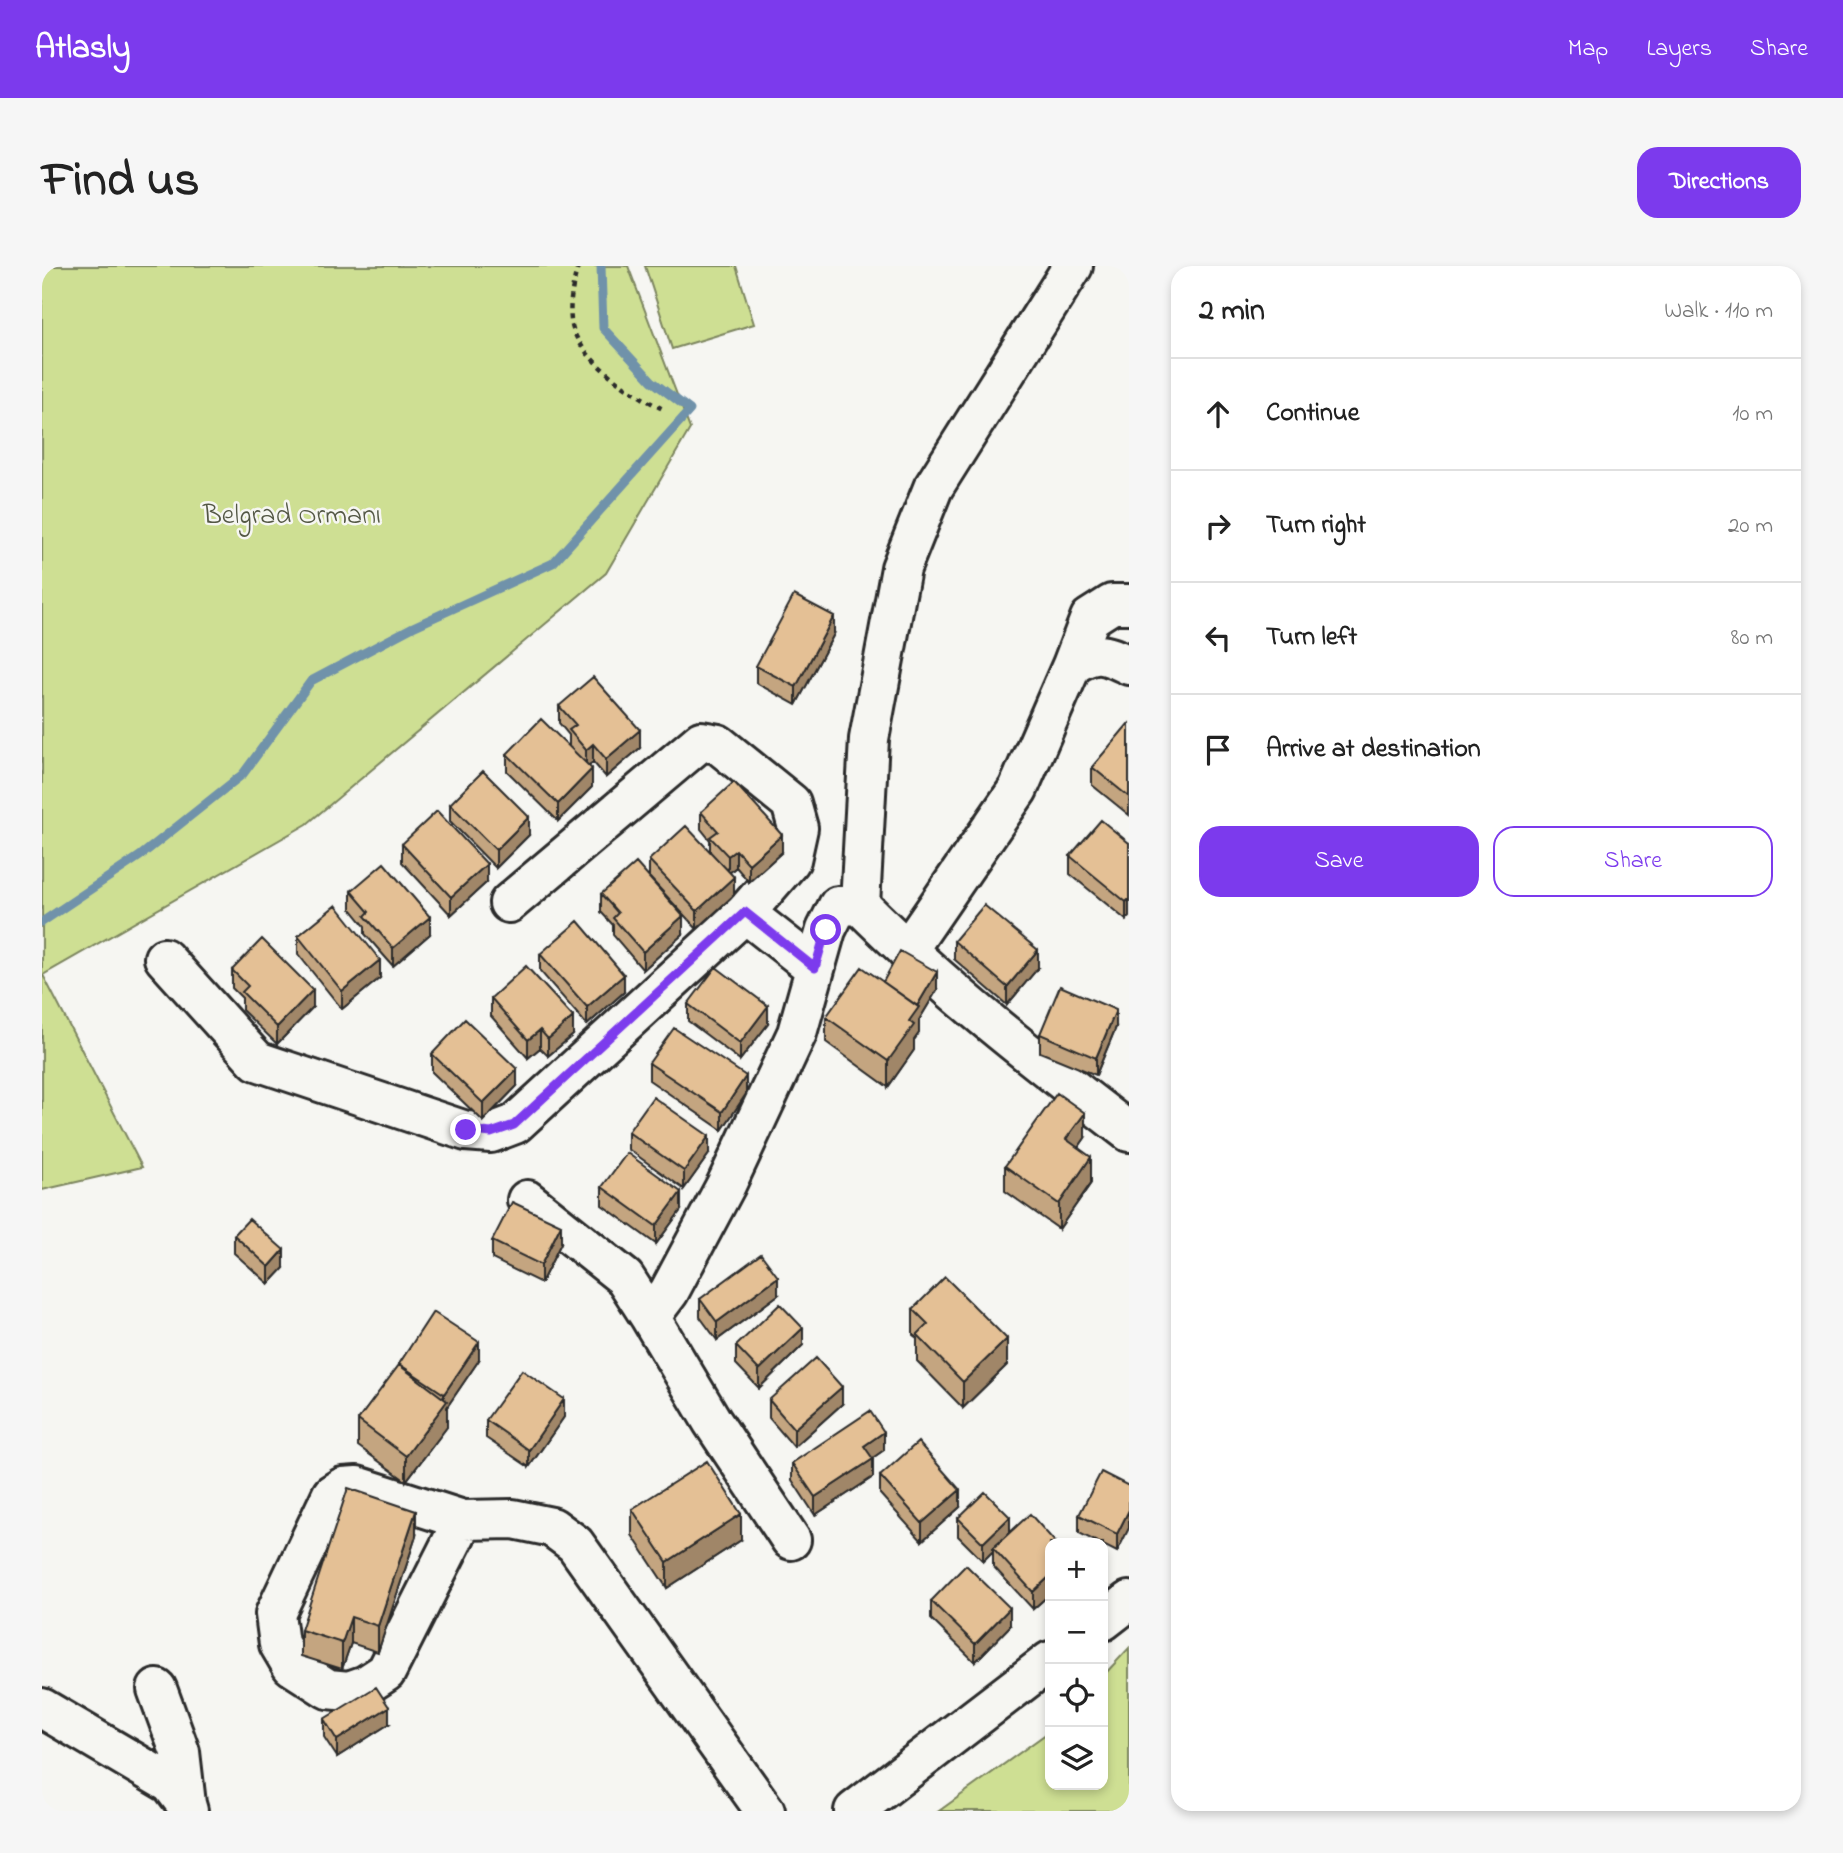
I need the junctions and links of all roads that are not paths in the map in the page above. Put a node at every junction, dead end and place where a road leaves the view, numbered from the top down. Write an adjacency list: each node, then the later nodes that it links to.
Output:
1 (1073, 266): 6 (street)
2 (1129, 604): 3 (street)
3 (1072, 665): 4 (street); 8 (street)
4 (1129, 665)
5 (509, 903): 7 (street)
6 (860, 905): 8 (street); 10 (street)
7 (745, 912): 9 (street); 10 (street)
8 (907, 951): 11 (street)
9 (164, 958)
10 (815, 968): 13 (street)
11 (1129, 1132)
12 (527, 1200): 13 (street)
13 (650, 1317): 15 (street)
14 (463, 1520): 14 (street); 22 (street)
15 (791, 1540)
16 (1129, 1601): 17 (street)
17 (1108, 1617)
18 (1046, 1664): 23 (street)
19 (157, 1689): 21 (street)
20 (42, 1708): 21 (street)
21 (187, 1807)
22 (765, 1811)
23 (854, 1811)

